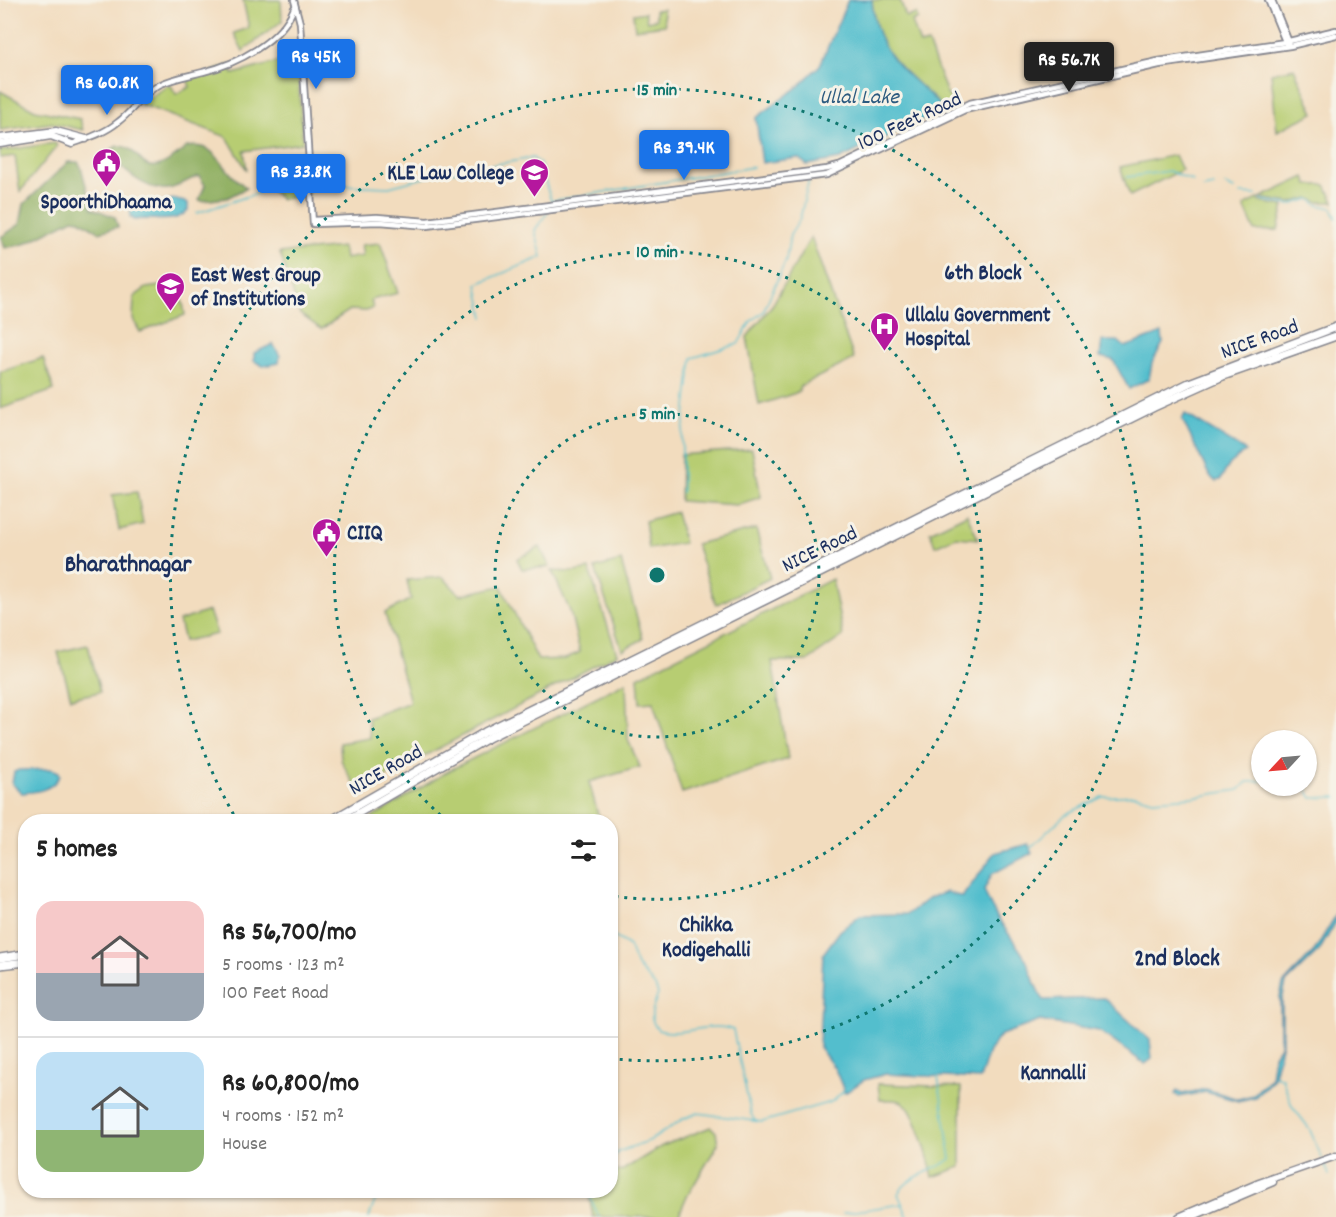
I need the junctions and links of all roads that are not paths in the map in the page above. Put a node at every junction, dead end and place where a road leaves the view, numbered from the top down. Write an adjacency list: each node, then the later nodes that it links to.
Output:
1 (294, 0): 3 (main road)
2 (1270, 0): 6 (main road)
3 (294, 8): 6 (main road, 100 Feet Road); 8 (main road)
4 (1336, 30): 6 (main road, 100 Feet Road)
5 (1336, 35): 6 (main road, 100 Feet Road)
6 (1287, 44)
7 (0, 138): 8 (main road)
8 (86, 139): 10 (main road)
9 (0, 144): 10 (main road)
10 (72, 144)
11 (1336, 327): 13 (highway, NICE Road)
12 (1336, 336): 14 (highway, NICE Road)
13 (342, 814)
14 (357, 814)
15 (18, 955): 16 (highway)
16 (0, 958)
17 (18, 963): 18 (highway)
18 (0, 965)
19 (1336, 1158): 20 (main road); 21 (main road)
20 (1179, 1217)
21 (1191, 1217)

